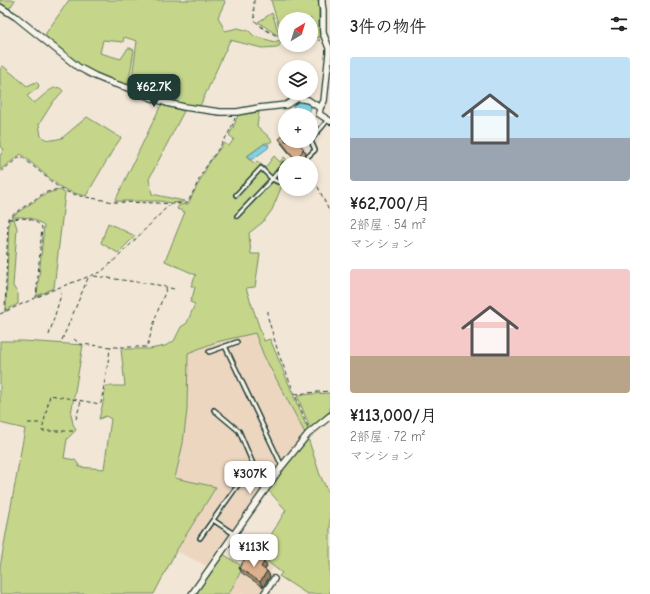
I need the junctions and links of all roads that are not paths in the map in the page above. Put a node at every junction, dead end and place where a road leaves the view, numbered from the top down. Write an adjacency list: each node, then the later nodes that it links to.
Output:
1 (322, 0): 3 (street)
2 (0, 7): 3 (street)
3 (320, 108): 4 (street)
4 (329, 120): 5 (lane)
5 (309, 156)
6 (278, 171): 7 (lane)
7 (272, 178): 8 (lane); 9 (lane); 10 (lane)
8 (278, 182)
9 (236, 196)
10 (237, 216)
11 (237, 342): 12 (lane)
12 (225, 346): 13 (lane); 17 (lane)
13 (209, 352)
14 (214, 410): 16 (lane)
15 (330, 416): 17 (street)
16 (253, 464): 18 (lane); 19 (lane)
17 (282, 466): 18 (street)
18 (264, 490): 20 (street)
19 (213, 520): 20 (lane); 21 (lane)
20 (234, 534): 23 (street)
21 (200, 538)
22 (274, 579): 24 (street)
23 (192, 594)
24 (264, 594)

